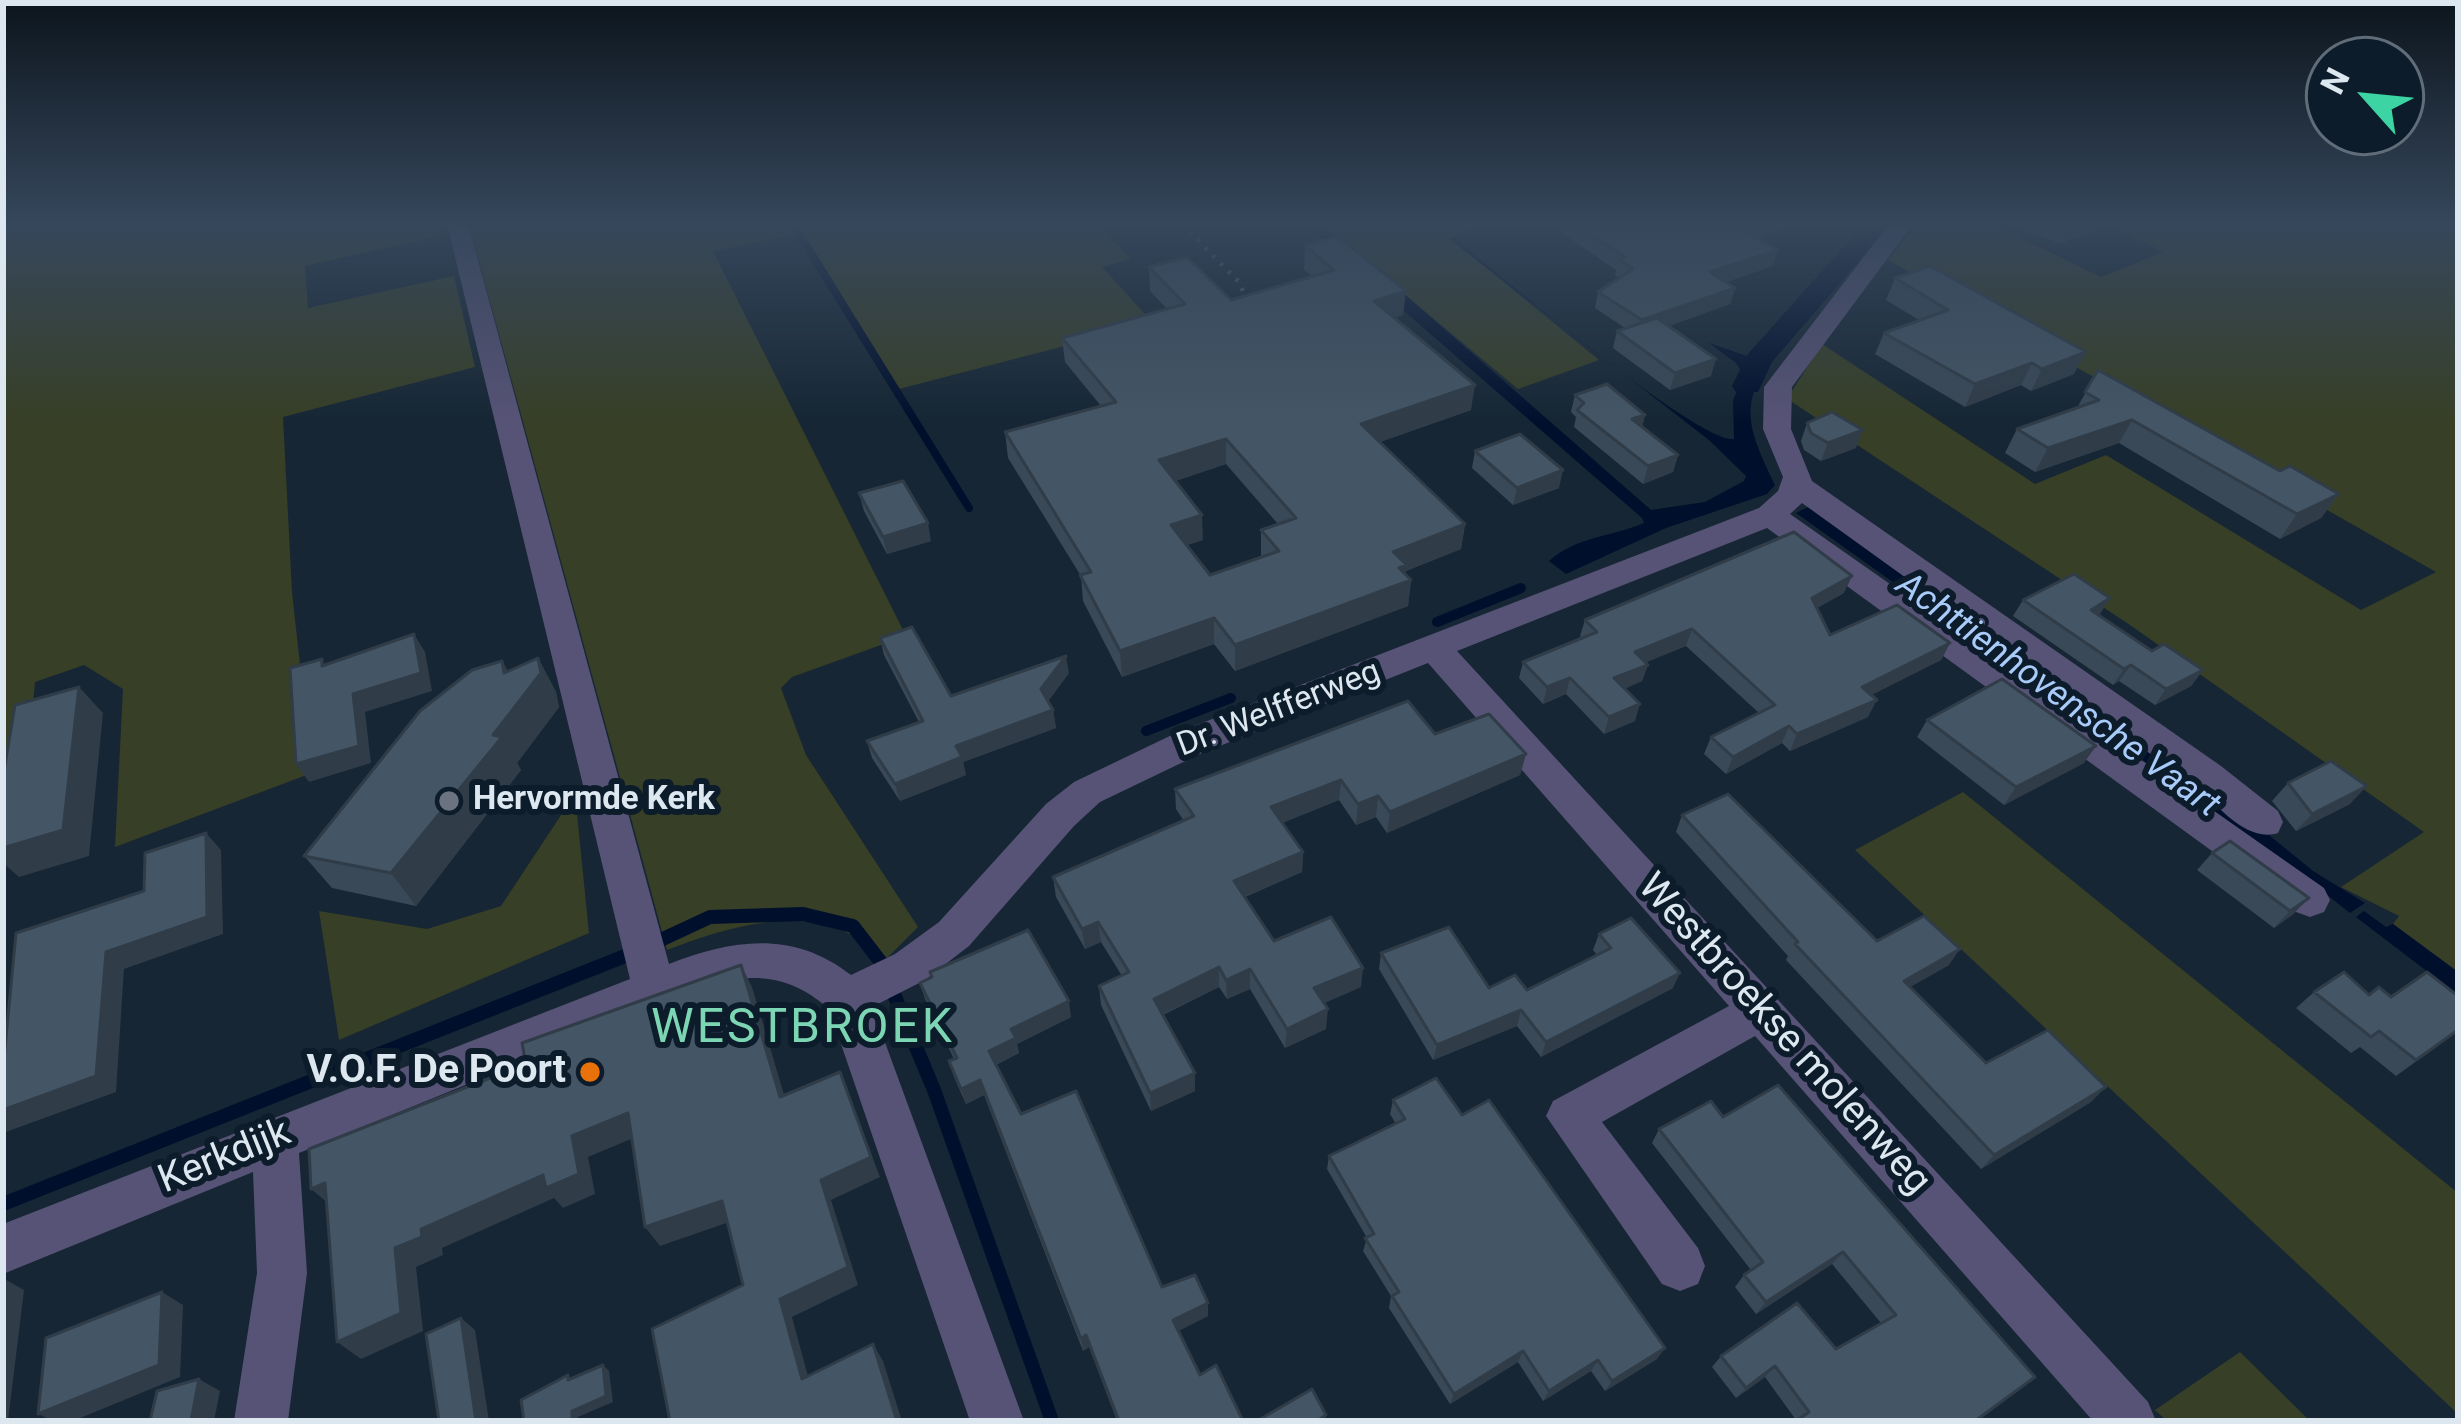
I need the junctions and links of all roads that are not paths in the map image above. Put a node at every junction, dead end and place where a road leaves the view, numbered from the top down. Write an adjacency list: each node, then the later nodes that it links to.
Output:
1 (474, 290): 8 (street)
2 (1849, 290): 3 (street)
3 (1784, 500): 4 (street, Dr. Welfferweg); 5 (street); 6 (street)
4 (1436, 650): 7 (street, Dr. Welfferweg); 9 (street, Westbroekse molenweg)
5 (2264, 822)
6 (2310, 900)
7 (870, 987): 8 (street, Kerkdijk); 14 (street)
8 (653, 988): 10 (street, Kerkdijk)
9 (1762, 1010): 12 (street); 15 (street, Westbroekse molenweg)
10 (275, 1137): 11 (street, Kerkdijk); 13 (street)
11 (3, 1249)
12 (1680, 1266)
13 (261, 1421)
14 (997, 1421)
15 (2129, 1421)

